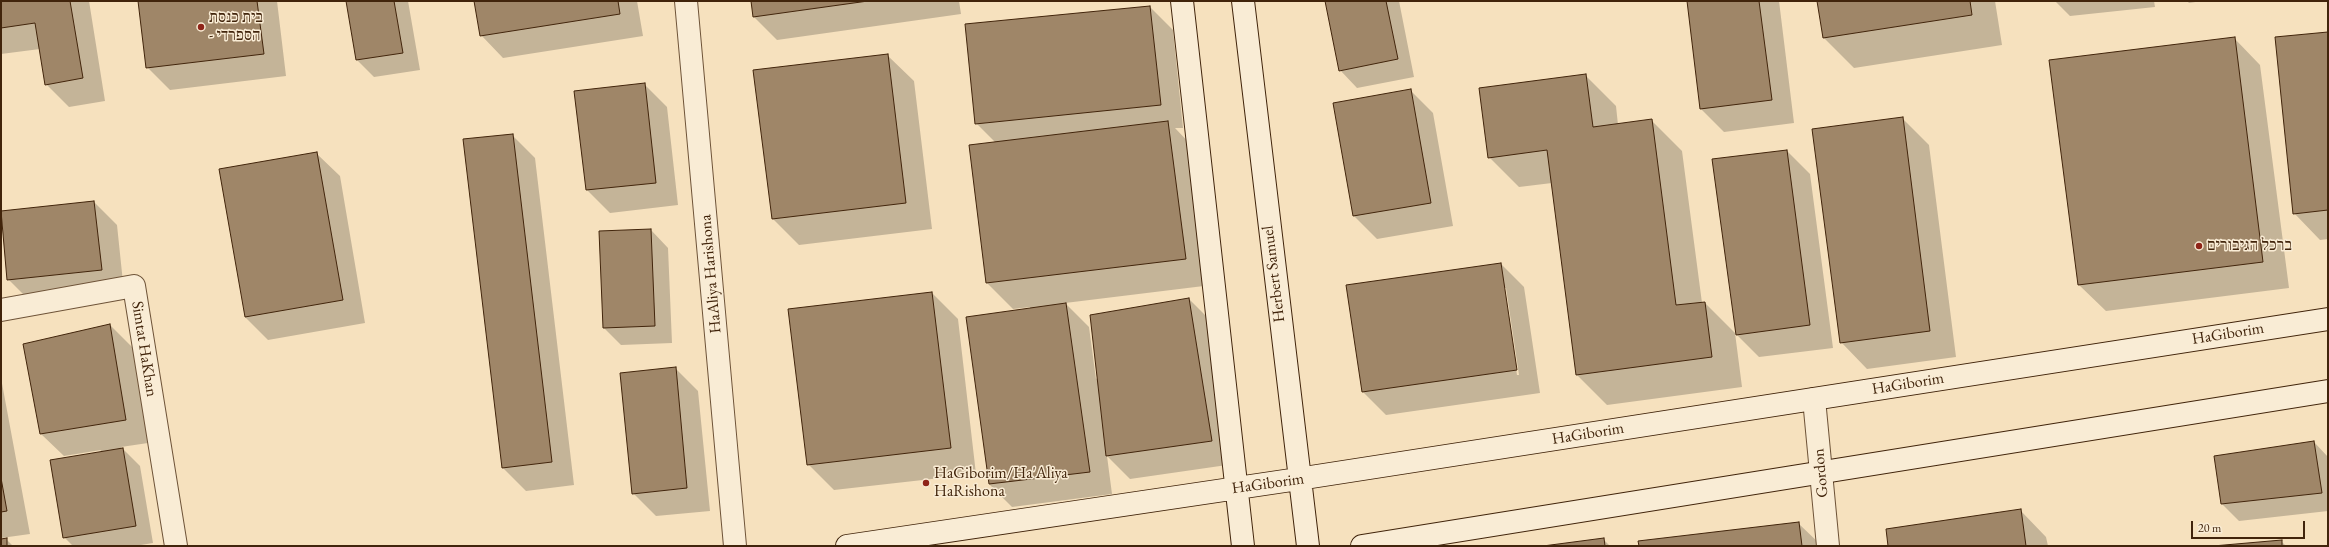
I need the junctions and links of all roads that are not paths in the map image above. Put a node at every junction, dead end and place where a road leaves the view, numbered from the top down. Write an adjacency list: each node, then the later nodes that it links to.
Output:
1 (686, 1): 12 (street, HaAliya Harishona)
2 (1182, 1): 10 (street)
3 (1243, 1): 9 (street, Herbert Samuel)
4 (1, 310): 11 (street, Simtat HaKhan)
5 (2328, 319): 7 (street, HaGiborim)
6 (2328, 391): 8 (street)
7 (1814, 399): 8 (street, Gordon); 9 (street, HaGiborim)
8 (1820, 472): 16 (street); 17 (street, Gordon)
9 (1298, 479): 10 (street, HaGiborim); 15 (street, Herbert Samuel)
10 (1236, 488): 13 (street, HaGiborim); 14 (street)
11 (176, 546)
12 (735, 546)
13 (847, 546)
14 (1244, 546)
15 (1308, 546)
16 (1362, 546)
17 (1828, 546)

